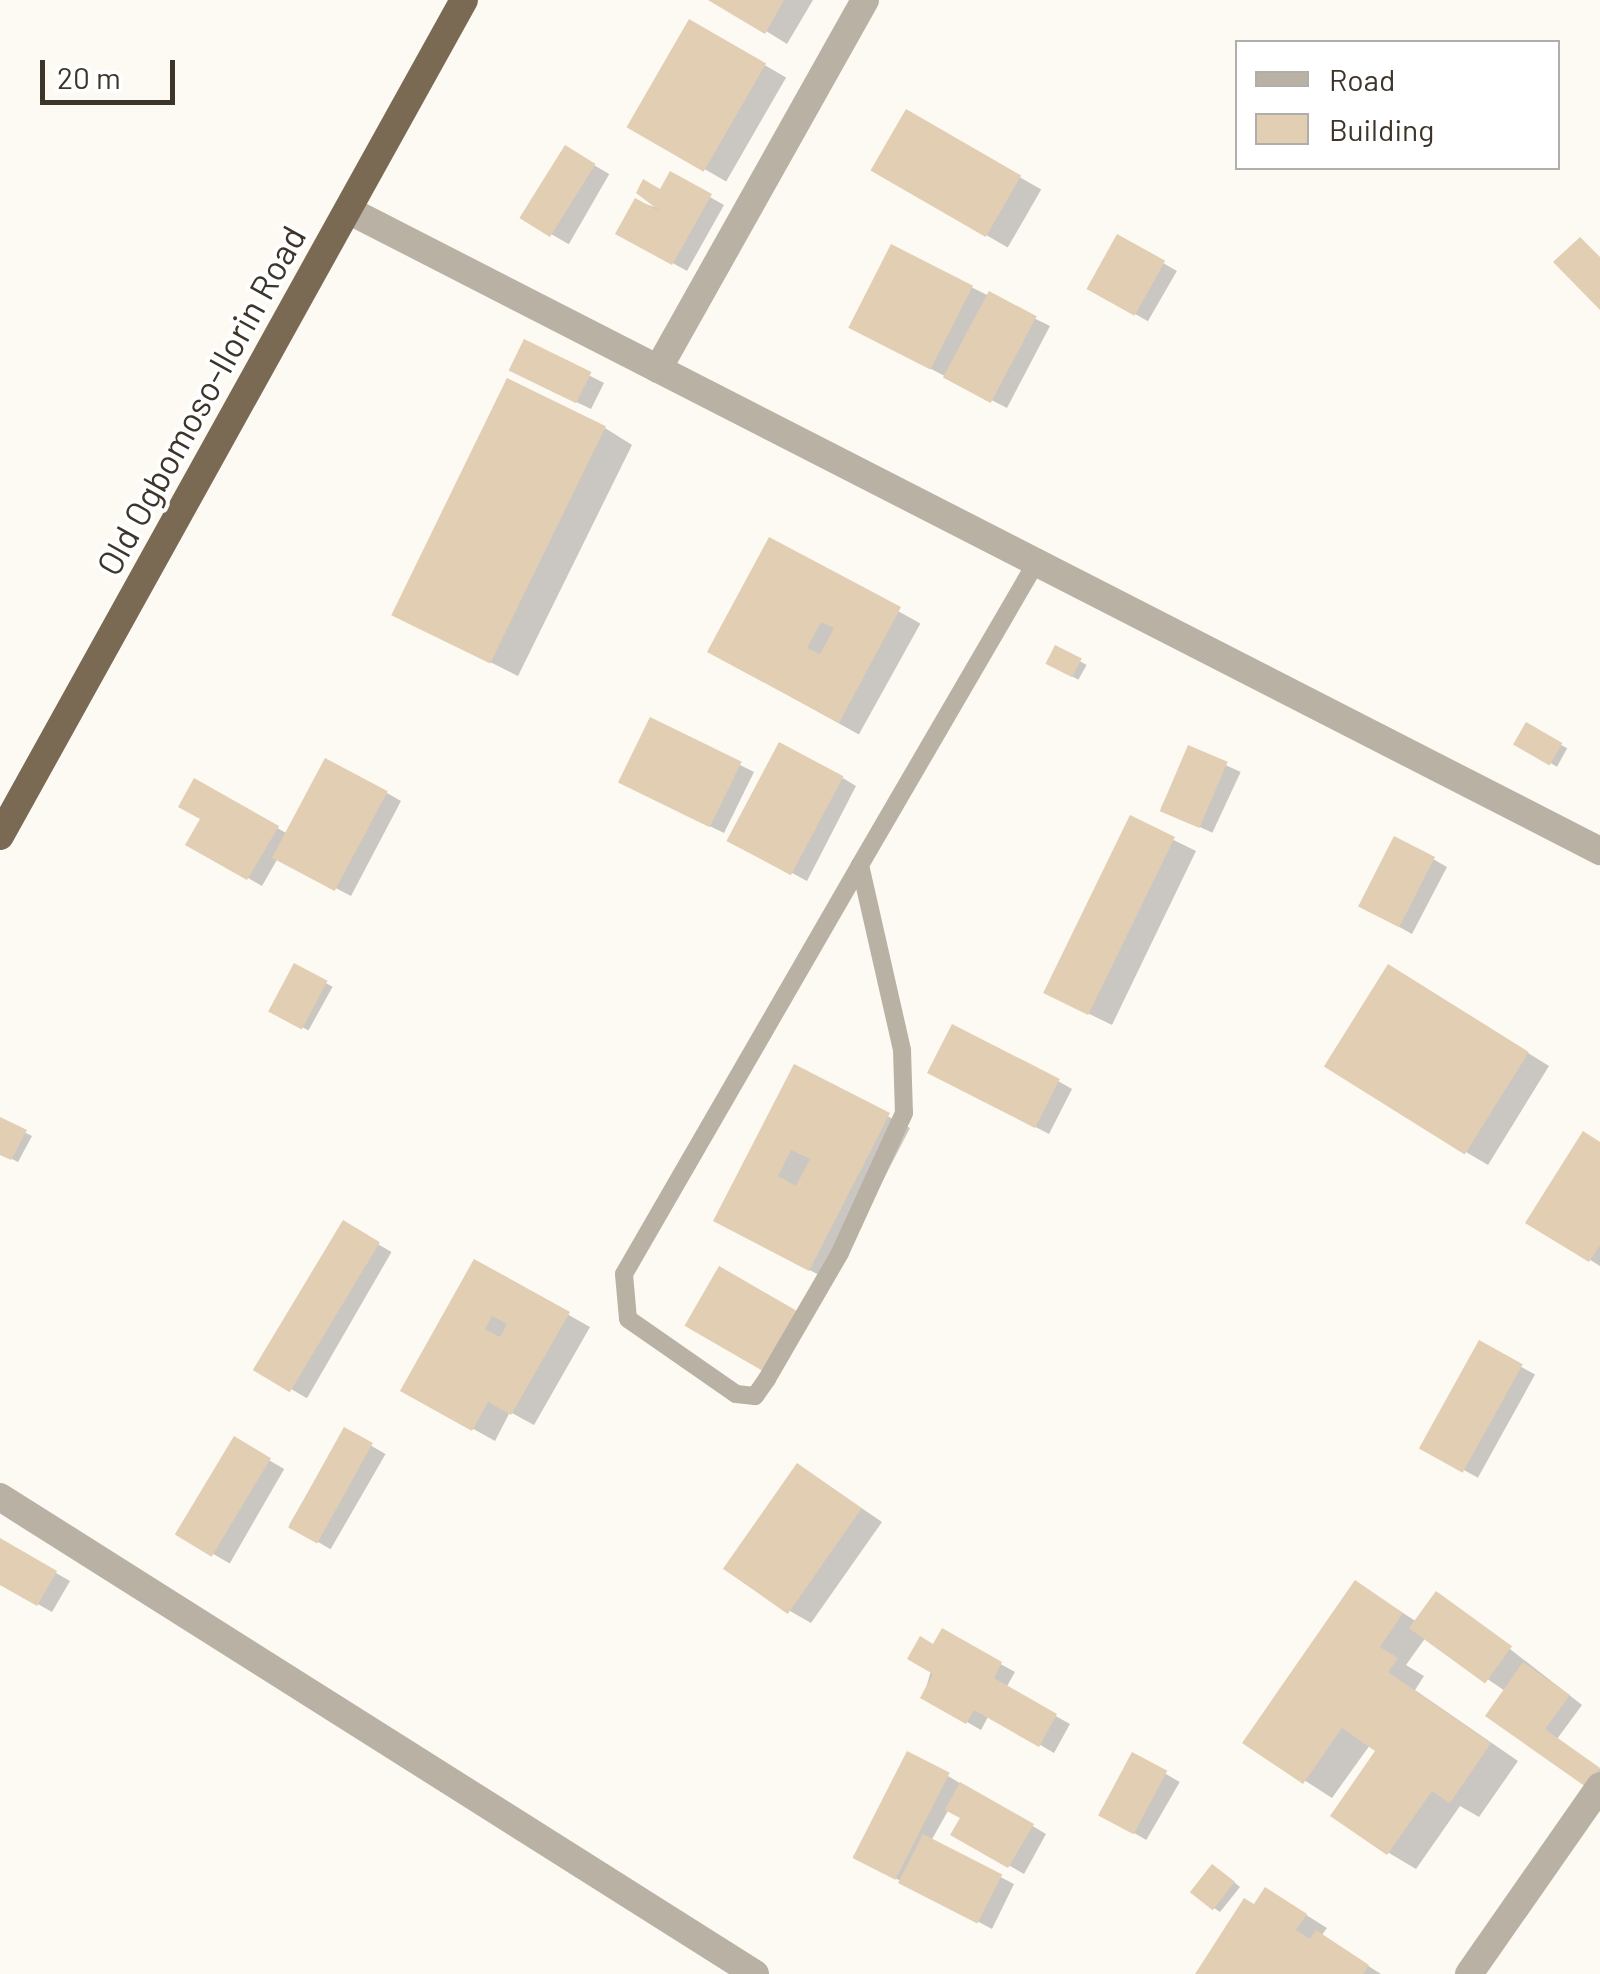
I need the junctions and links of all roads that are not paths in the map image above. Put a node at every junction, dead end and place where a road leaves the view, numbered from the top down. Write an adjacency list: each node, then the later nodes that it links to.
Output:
1 (464, 0): 3 (highway, Old Ogbomoso-Ilorin Road)
2 (865, 0): 4 (street)
3 (348, 210): 4 (street); 6 (highway, Old Ogbomoso-Ilorin Road)
4 (658, 369): 5 (street)
5 (1036, 562): 7 (street); 8 (lane)
6 (0, 836)
7 (1600, 851)
8 (860, 865): 8 (lane)
9 (0, 1497): 11 (street)
10 (1600, 1786): 12 (street)
11 (755, 1974)
12 (1470, 1974)

